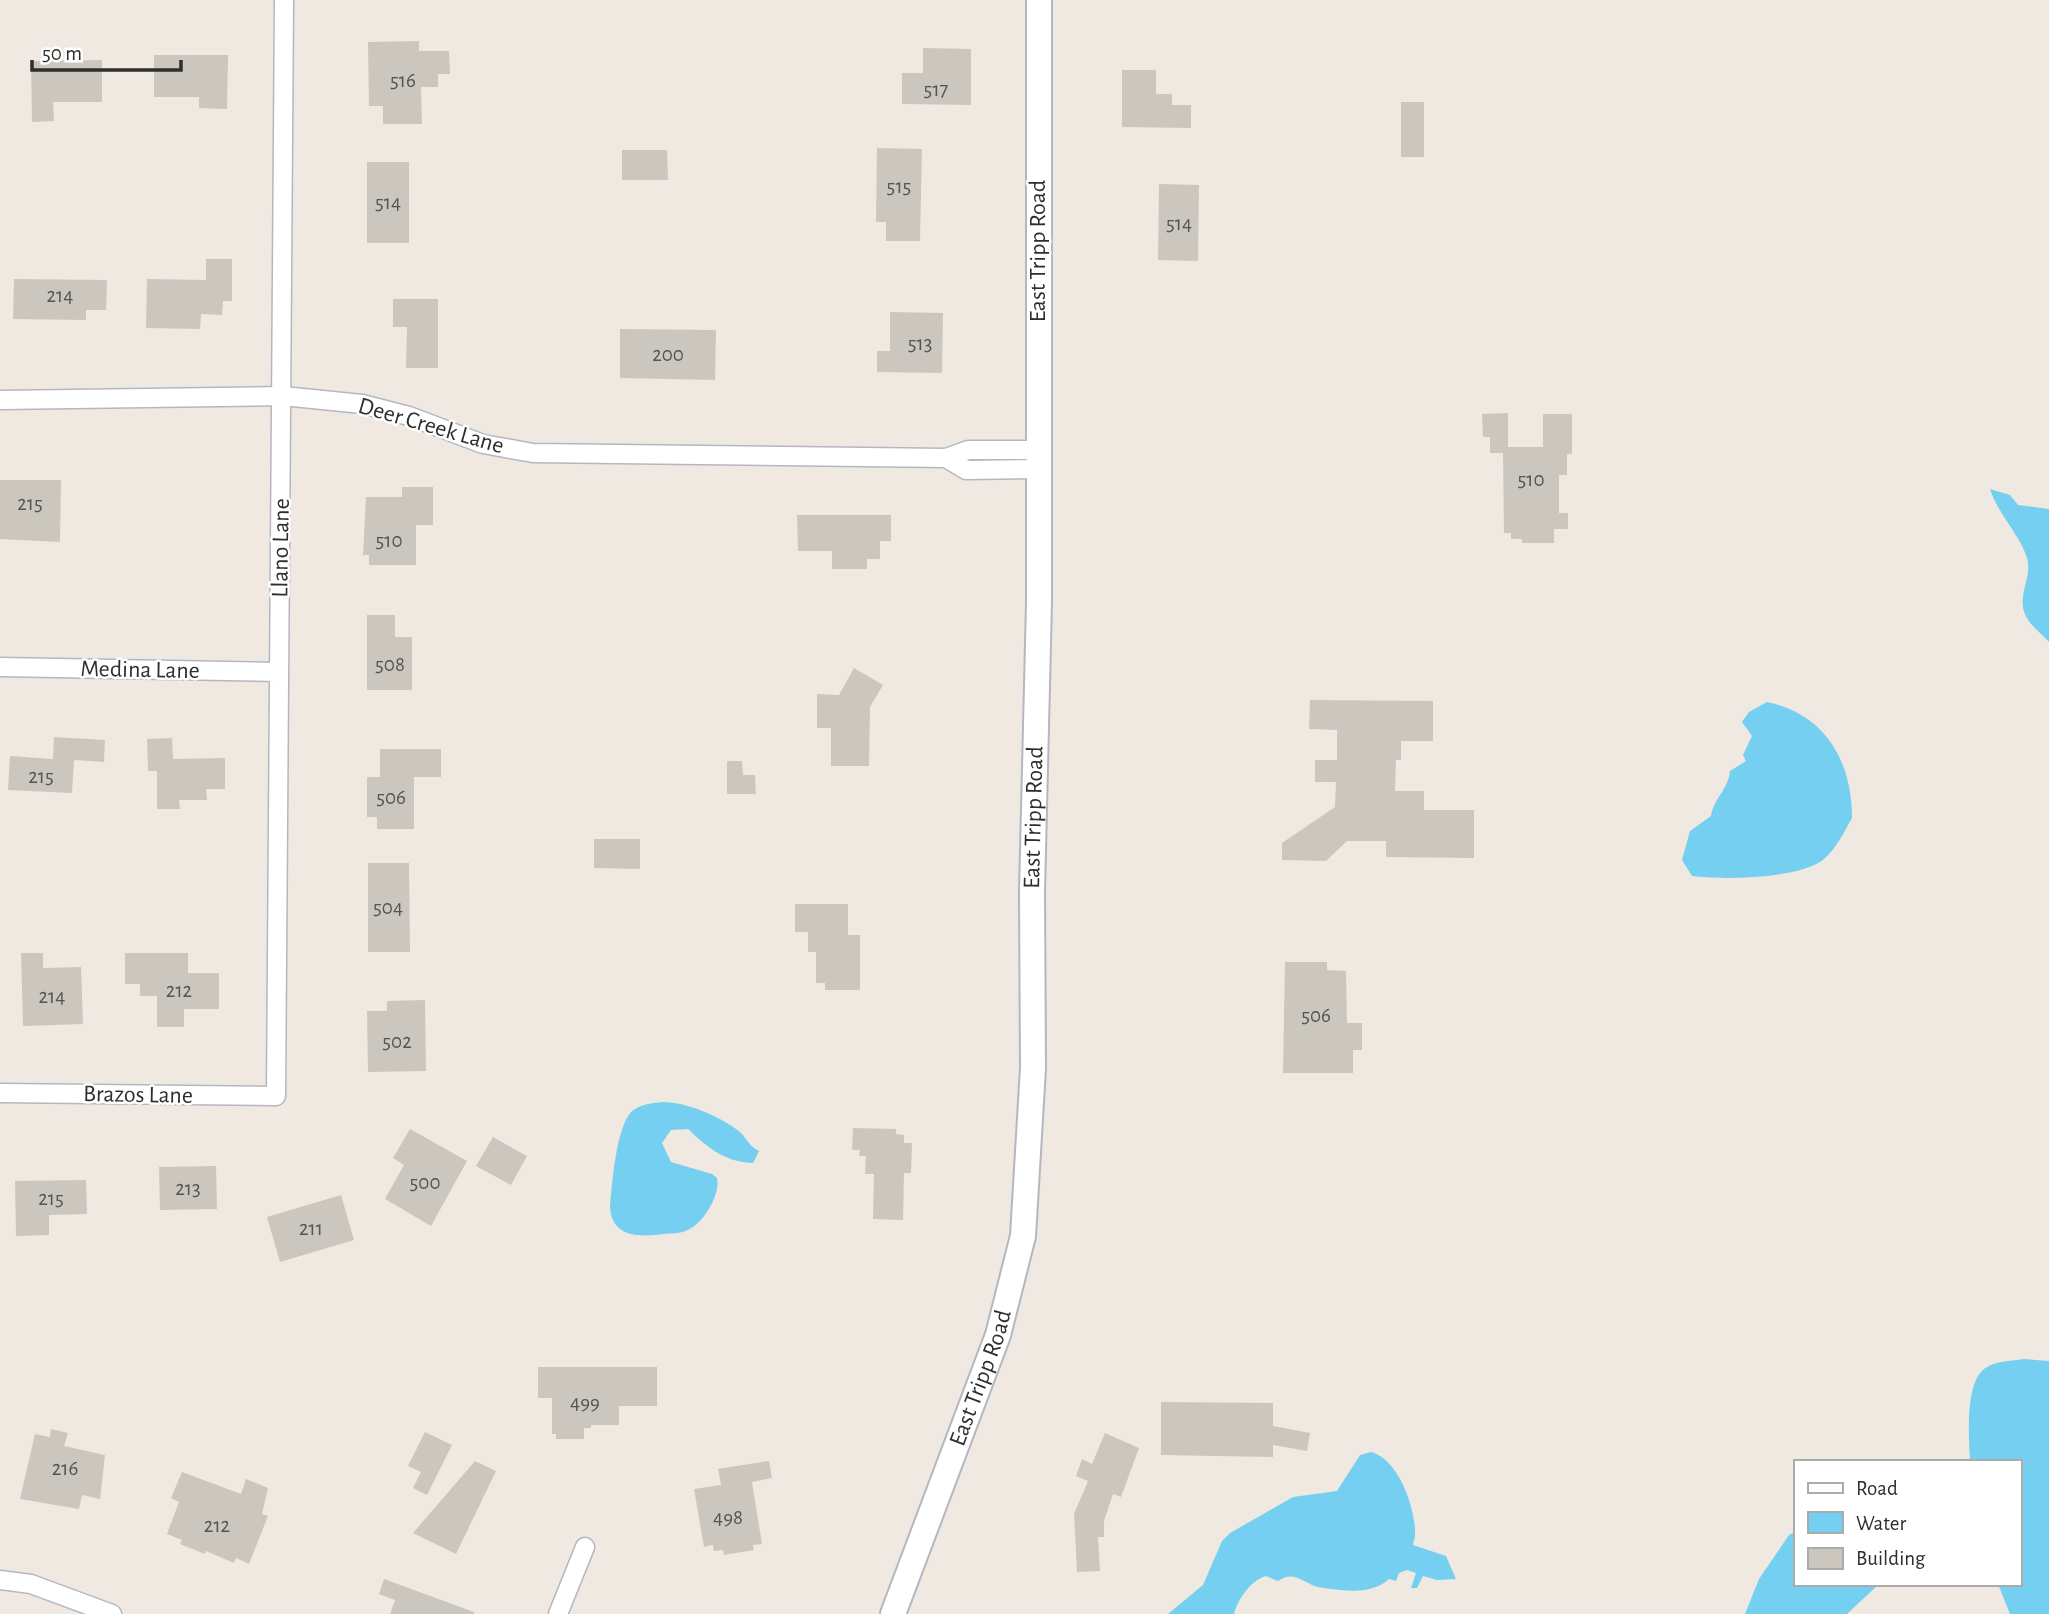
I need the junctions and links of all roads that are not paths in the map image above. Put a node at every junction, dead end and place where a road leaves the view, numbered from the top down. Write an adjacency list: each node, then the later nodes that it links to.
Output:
1 (285, 0): 3 (street, Llano Lane)
2 (1040, 0): 5 (street, East Tripp Road)
3 (283, 397): 4 (street, Deer Creek Lane); 5 (street, Deer Creek Lane); 7 (street, Llano Lane)
4 (0, 400)
5 (1039, 460): 14 (street, East Tripp Road)
6 (0, 667): 7 (street, Medina Lane)
7 (279, 672): 9 (street, Llano Lane)
8 (0, 1093): 9 (street, Brazos Lane)
9 (276, 1096)
10 (585, 1547): 13 (street)
11 (0, 1580): 12 (street)
12 (113, 1614)
13 (558, 1614)
14 (893, 1614)

